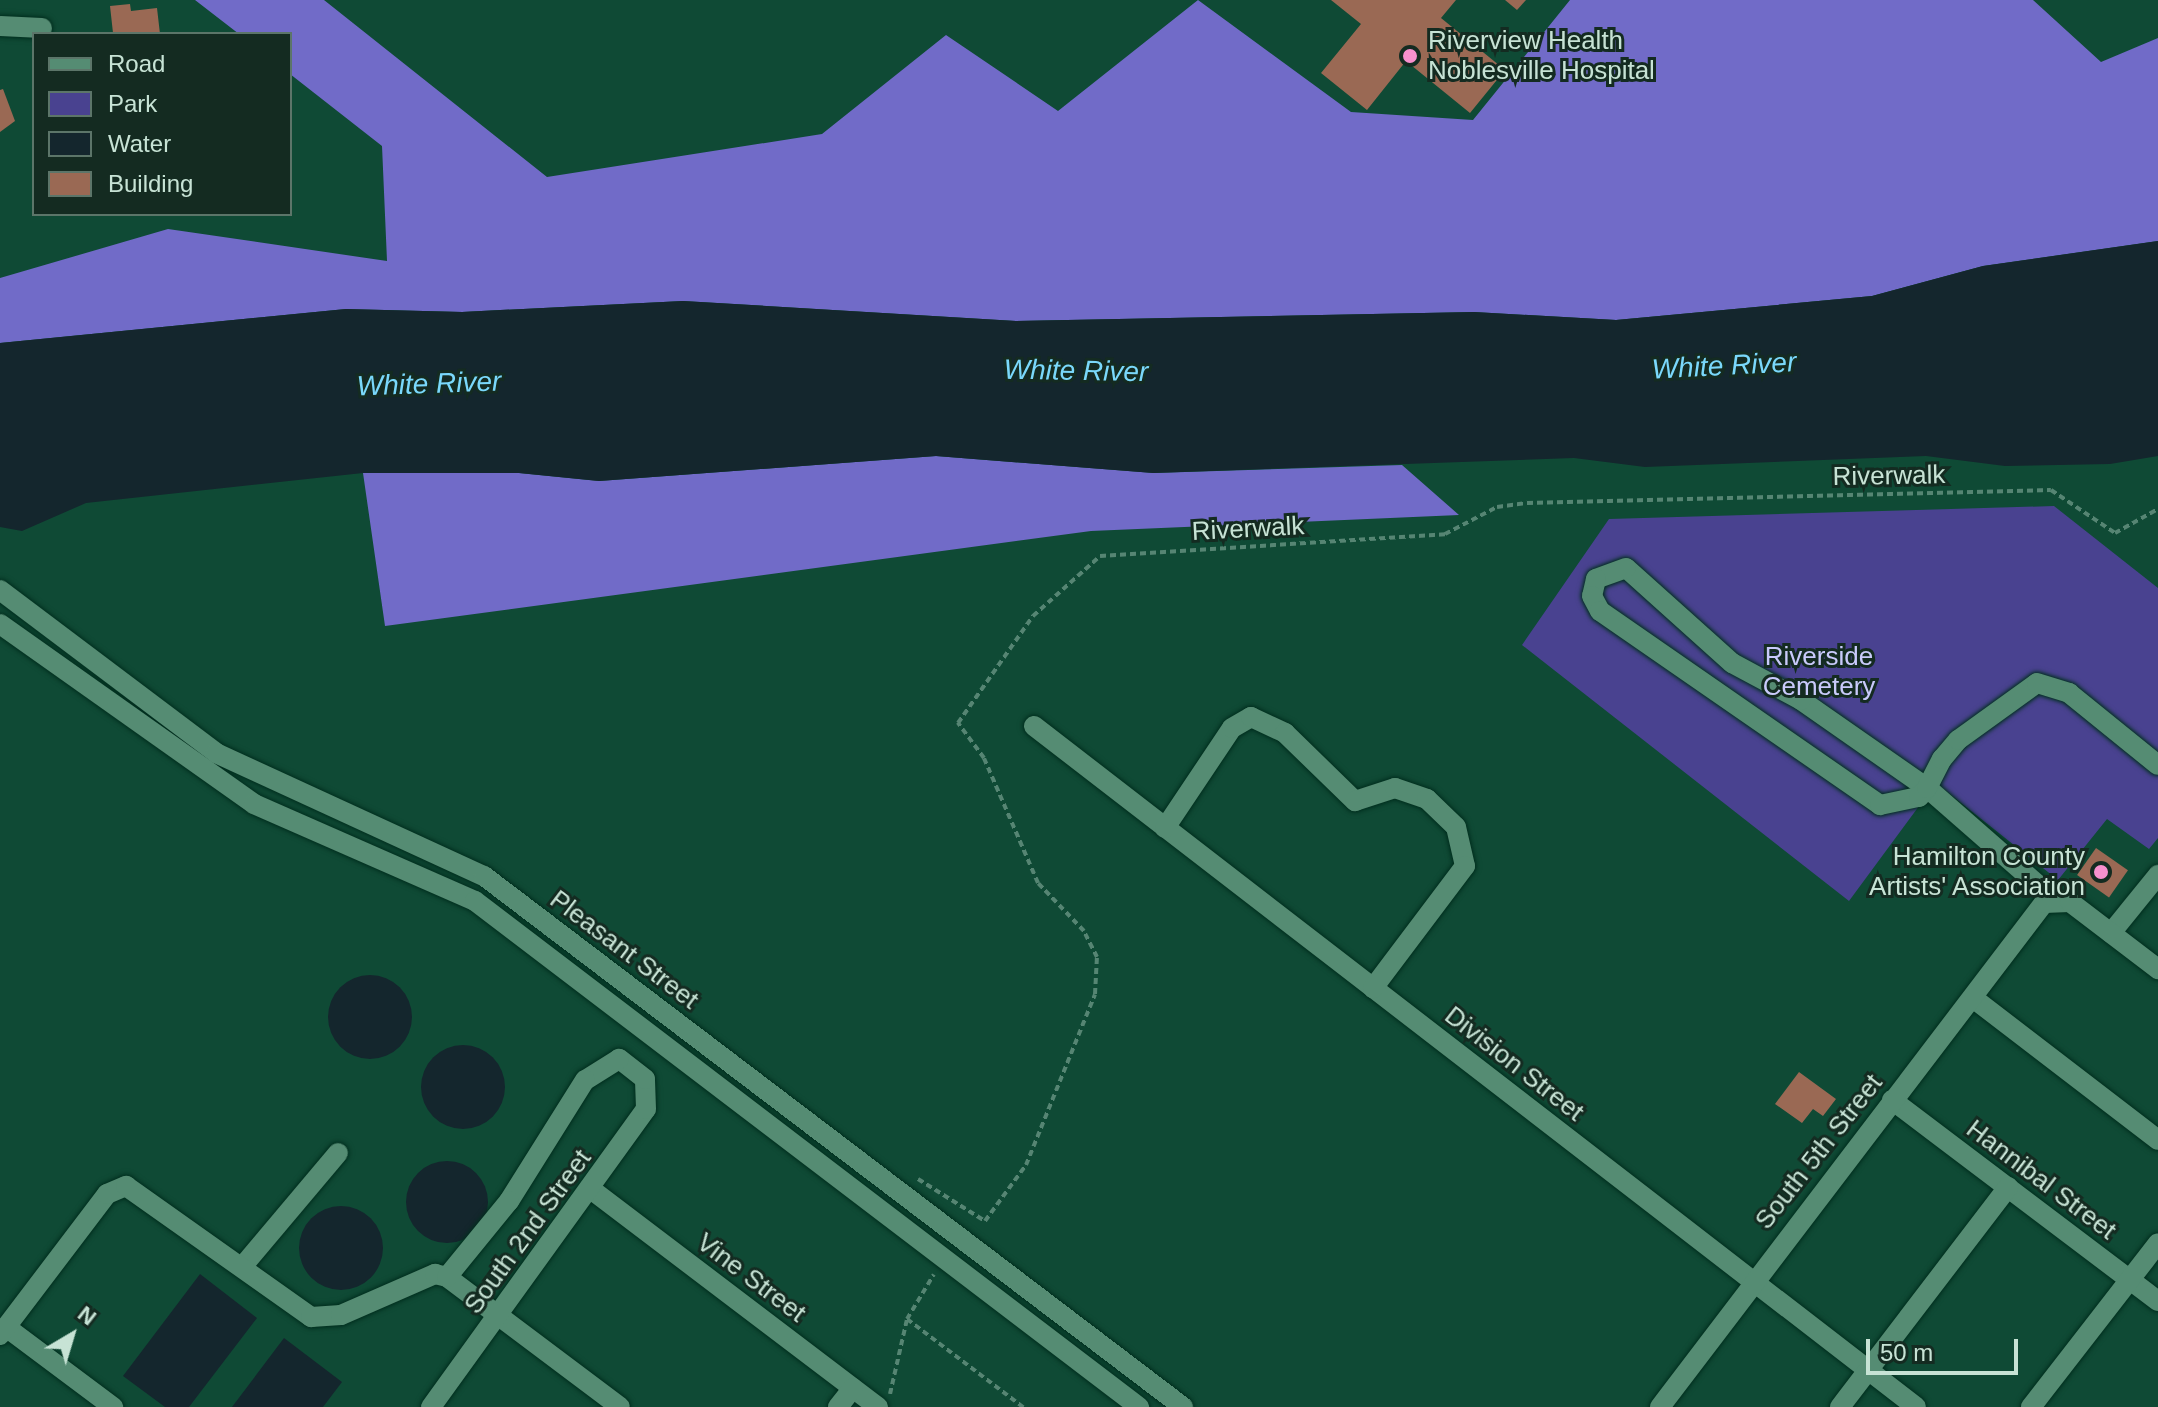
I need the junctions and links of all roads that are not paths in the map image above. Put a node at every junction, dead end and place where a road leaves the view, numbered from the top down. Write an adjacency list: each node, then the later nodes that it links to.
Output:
1 (0, 26): 2 (street)
2 (42, 28)
3 (0, 590): 36 (street, Pleasant Street)
4 (0, 624): 35 (street, Pleasant Street)
5 (1034, 726): 8 (street, Division Street)
6 (2158, 765): 7 (street)
7 (1927, 788): 7 (street); 10 (street)
8 (1165, 828): 13 (street, Division Street); 13 (street)
9 (2158, 875): 11 (street)
10 (2054, 899): 11 (street); 14 (street, South 5th Street)
11 (2111, 933): 12 (street)
12 (2158, 969)
13 (1373, 988): 24 (street, Division Street)
14 (1973, 998): 15 (street, South 5th Street); 16 (street)
15 (1892, 1100): 18 (street, Hannibal Street); 24 (street, South 5th Street)
16 (2158, 1140)
17 (338, 1153): 21 (street)
18 (2008, 1187): 23 (street, Hannibal Street); 28 (street)
19 (592, 1190): 22 (street, South 2nd Street); 26 (street, South 2nd Street); 29 (street, Vine Street)
20 (2158, 1243): 23 (street)
21 (242, 1267): 22 (street); 27 (street)
22 (447, 1277): 26 (street)
23 (2130, 1280): 25 (street, Hannibal Street); 40 (street)
24 (1753, 1281): 28 (street, Division Street); 37 (street, South 5th Street)
25 (2158, 1301)
26 (499, 1316): 31 (street, South 2nd Street); 32 (street)
27 (3, 1331): 30 (street)
28 (1868, 1370): 38 (street); 39 (street, Division Street)
29 (853, 1388): 33 (street); 34 (street, Vine Street)
30 (113, 1407)
31 (431, 1407)
32 (620, 1407)
33 (838, 1407)
34 (881, 1407)
35 (1139, 1407)
36 (1183, 1407)
37 (1660, 1407)
38 (1840, 1407)
39 (1916, 1407)
40 (2031, 1407)

